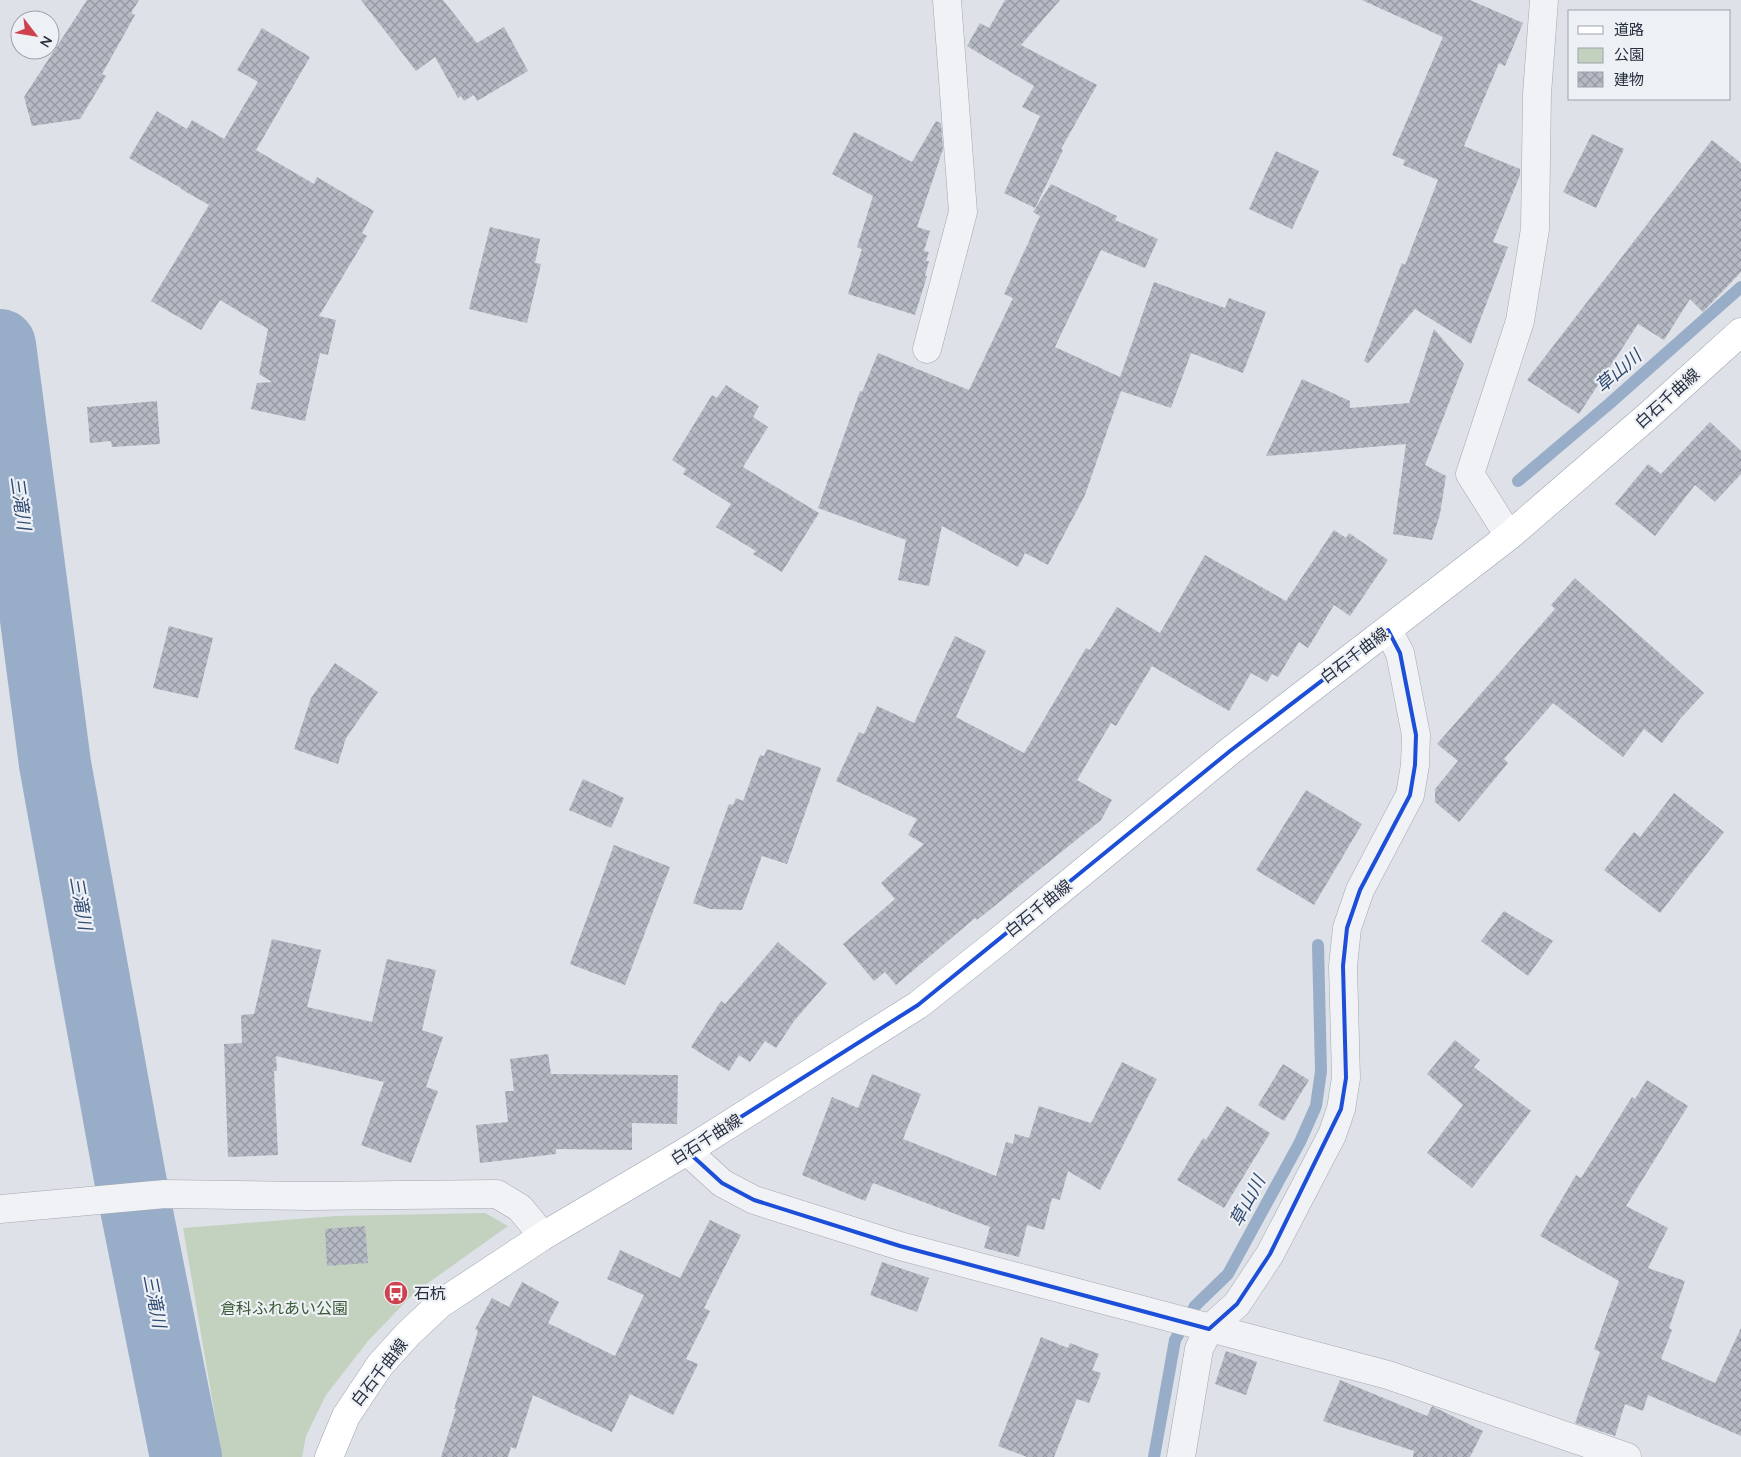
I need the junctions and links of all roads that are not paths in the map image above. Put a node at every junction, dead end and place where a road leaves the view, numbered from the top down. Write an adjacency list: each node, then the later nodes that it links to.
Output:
1 (947, 0): 4 (street)
2 (1544, 0): 5 (street)
3 (1741, 332): 5 (main road, 白石千曲線)
4 (927, 349)
5 (1509, 536): 6 (main road, 白石千曲線)
6 (1388, 630): 7 (main road, 白石千曲線); 10 (street)
7 (687, 1151): 9 (main road, 白石千曲線); 10 (street)
8 (0, 1208): 9 (street)
9 (543, 1236): 11 (main road, 白石千曲線)
10 (1194, 1324): 12 (street); 13 (street)
11 (329, 1457)
12 (1181, 1457)
13 (1627, 1457)

